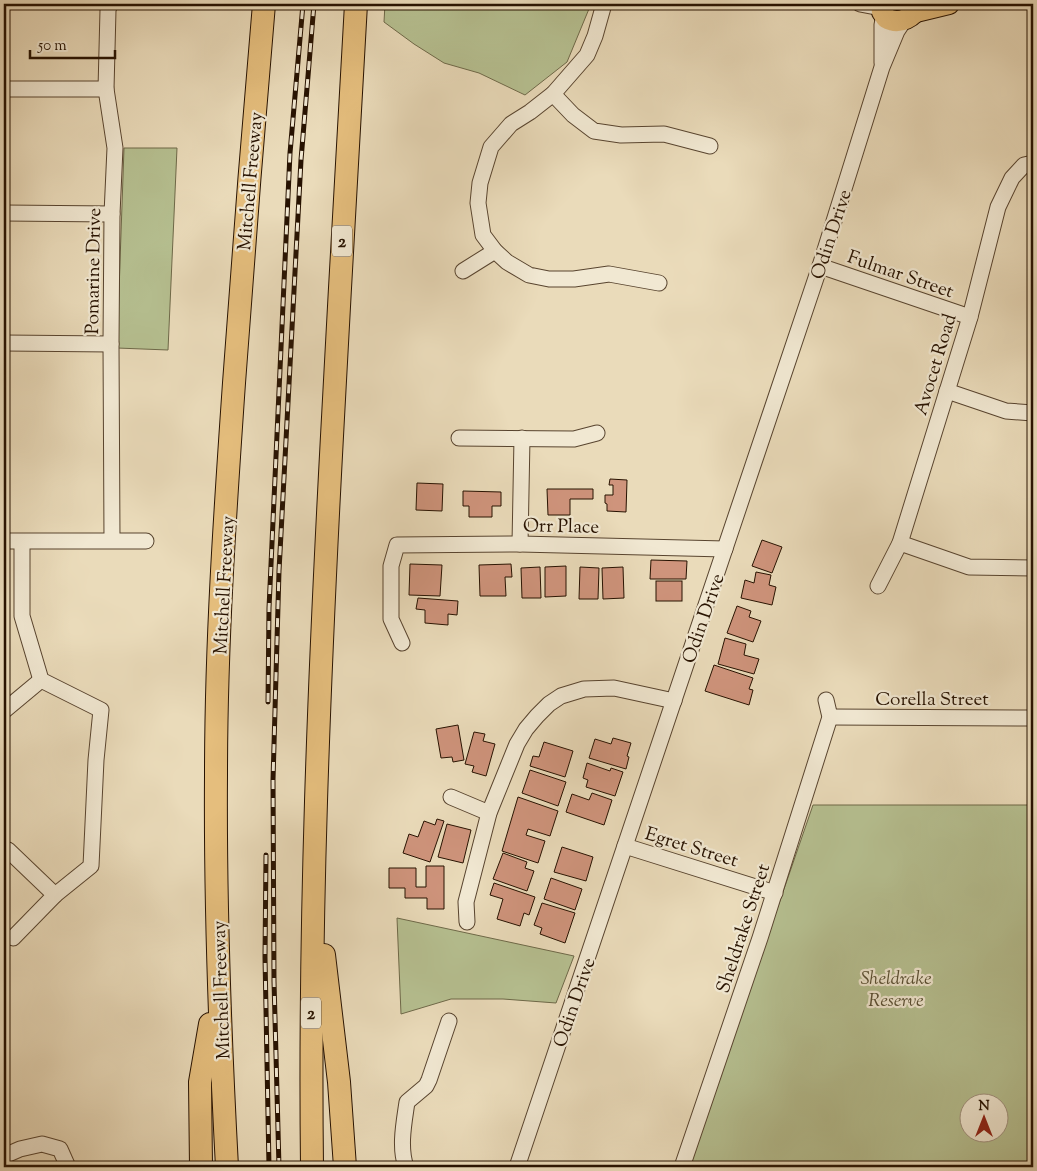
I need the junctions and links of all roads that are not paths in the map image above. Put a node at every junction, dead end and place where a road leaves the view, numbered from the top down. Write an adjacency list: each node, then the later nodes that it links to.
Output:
1 (110, 4): 11 (street, Pomarine Drive)
2 (264, 4): 54 (highway, Mitchell Freeway)
3 (356, 4): 49 (highway, 2)
4 (604, 4): 12 (street)
5 (860, 4): 7 (street)
6 (949, 4): 8 (main road)
7 (882, 9): 8 (main road); 9 (street, Odin Drive)
8 (914, 12): 9 (street, Odin Drive)
9 (882, 67): 18 (street, Odin Drive)
10 (4, 89): 11 (street)
11 (106, 89): 16 (street, Pomarine Drive)
12 (553, 94): 13 (street); 17 (street)
13 (710, 146)
14 (1033, 163): 21 (street, Avocet Road)
15 (4, 212): 16 (street)
16 (112, 214): 23 (street, Pomarine Drive)
17 (495, 251): 19 (street); 20 (street)
18 (820, 266): 21 (street, Fulmar Street); 35 (street, Odin Drive)
19 (464, 271)
20 (659, 283)
21 (970, 317): 24 (street, Avocet Road)
22 (4, 343): 23 (street)
23 (111, 344): 29 (street, Pomarine Drive)
24 (947, 391): 25 (street); 33 (street, Avocet Road)
25 (1033, 413)
26 (596, 433): 28 (street)
27 (459, 438): 28 (street)
28 (522, 438): 34 (street)
29 (112, 540): 30 (street); 32 (street)
30 (146, 541)
31 (4, 542): 32 (street)
32 (22, 542): 39 (street)
33 (900, 543): 36 (street); 37 (street, Avocet Road)
34 (520, 544): 35 (street, Orr Place); 38 (street, Orr Place)
35 (725, 548): 41 (street, Odin Drive)
36 (1033, 568)
37 (878, 586)
38 (402, 643)
39 (41, 680): 42 (street); 51 (street)
40 (826, 700): 43 (street)
41 (674, 701): 46 (street); 47 (street, Odin Drive)
42 (5, 710)
43 (830, 716): 44 (street, Corella Street); 50 (street, Sheldrake Street)
44 (1033, 718)
45 (451, 797): 46 (street)
46 (489, 812): 52 (street)
47 (625, 846): 50 (street, Egret Street); 63 (street, Odin Drive)
48 (8, 850): 51 (street)
49 (314, 860): 60 (highway, 2); 61 (highway)
50 (775, 893): 64 (street, Sheldrake Street)
51 (55, 895): 53 (street)
52 (467, 922)
53 (13, 938)
54 (218, 976): 58 (highway); 59 (highway, Mitchell Freeway)
55 (449, 1021): 62 (street)
56 (4, 1156): 57 (street)
57 (68, 1167)
58 (201, 1167)
59 (227, 1167)
60 (312, 1167)
61 (345, 1167)
62 (406, 1167)
63 (517, 1167)
64 (682, 1167)

